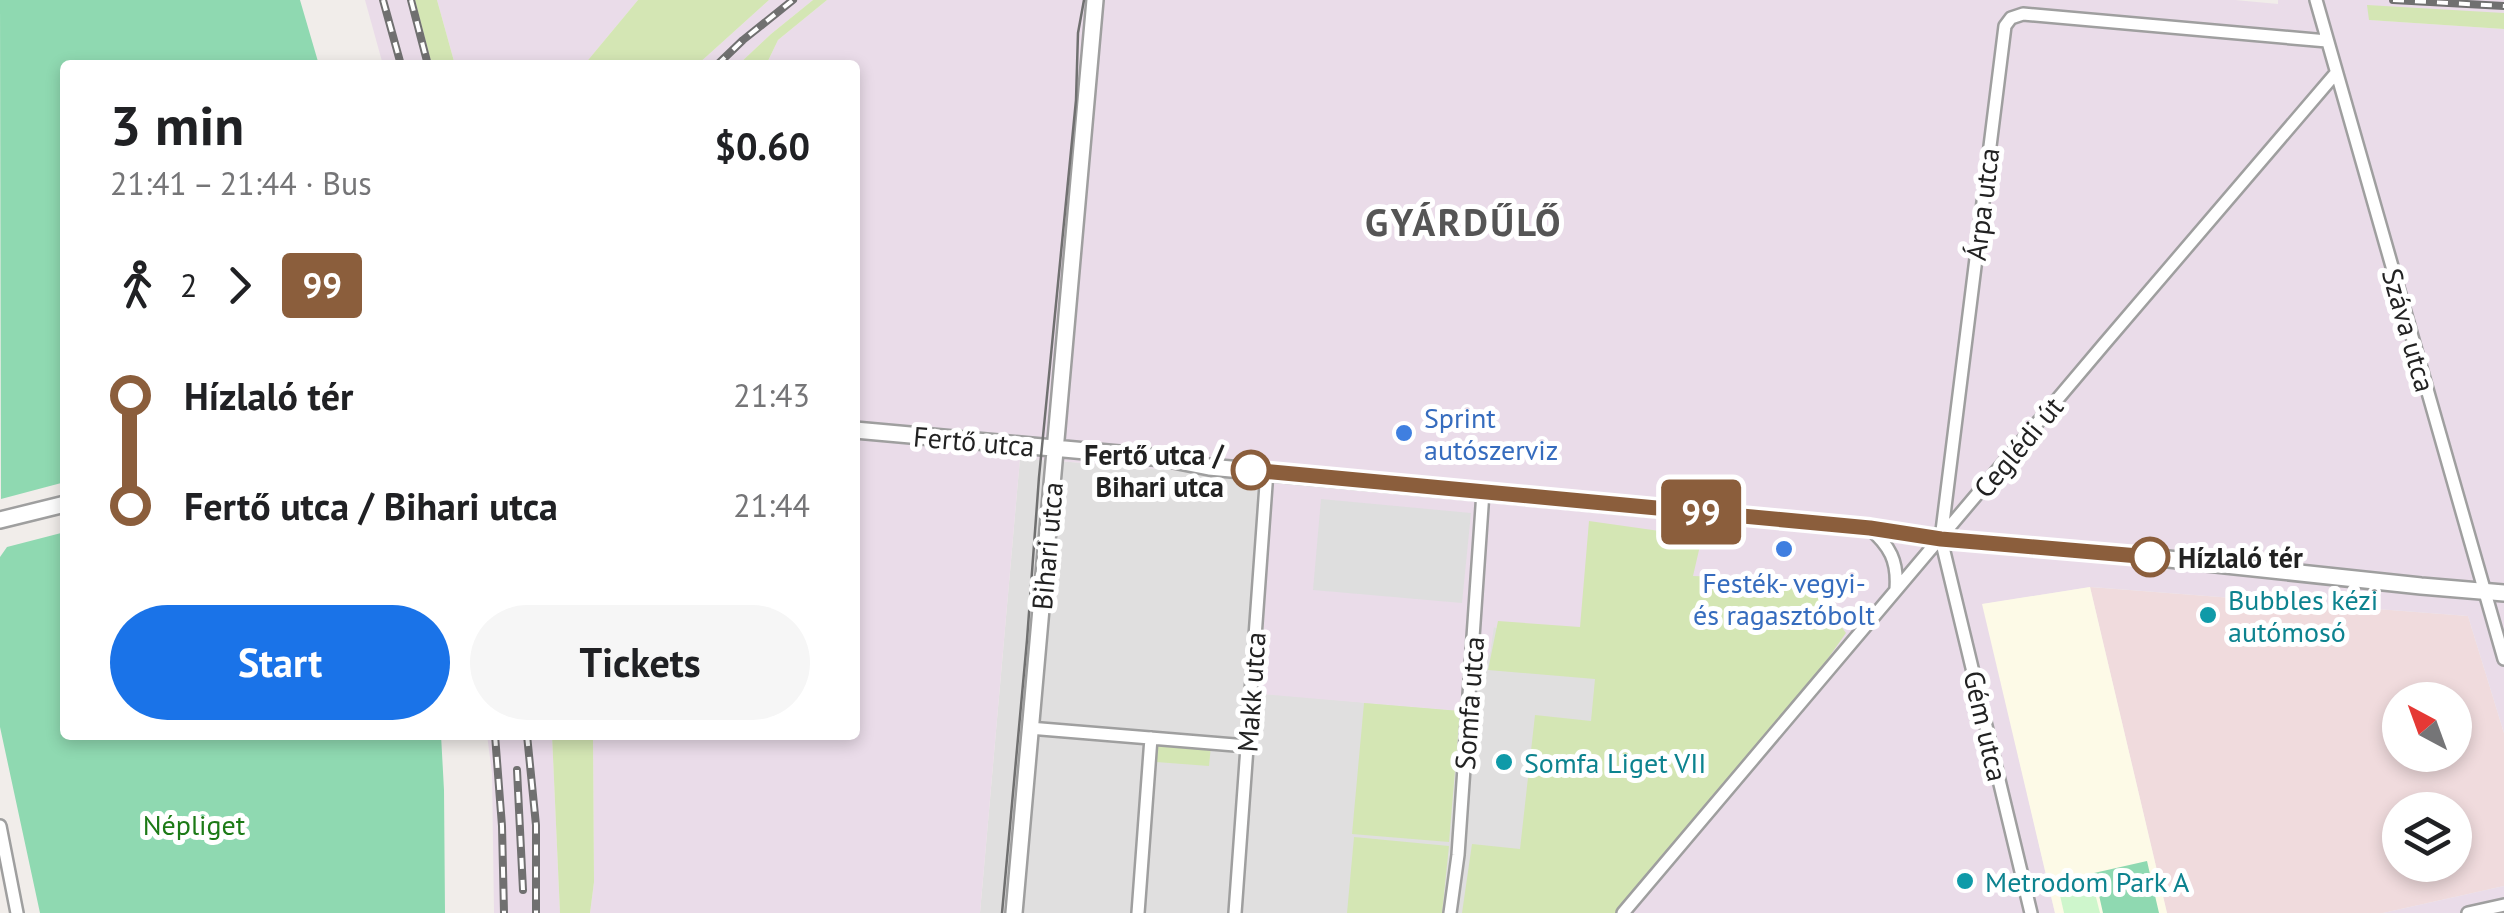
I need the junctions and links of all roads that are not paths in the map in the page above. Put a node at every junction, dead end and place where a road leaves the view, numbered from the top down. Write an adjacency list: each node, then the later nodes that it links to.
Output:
1 (1095, 0): 6 (street, Bihari utca)
2 (2316, 0): 3 (street, Száva utca)
3 (2328, 41): 4 (street, Száva utca); 12 (street, Árpa utca)
4 (2336, 73): 12 (street, Ceglédi út); 14 (street, Száva utca)
5 (860, 430): 6 (street, Fertő utca)
6 (1056, 448): 7 (street, Fertő utca); 17 (street, Bihari utca)
7 (1268, 471): 8 (street, Fertő utca); 19 (street, Makk utca)
8 (1483, 492): 11 (street, Fertő utca); 26 (street, Somfa utca)
9 (60, 505): 10 (street)
10 (0, 520)
11 (1870, 528): 12 (street, Fertő utca); 13 (street)
12 (1941, 539): 13 (street, Ceglédi út); 14 (street, Fertő utca); 28 (street, Gém utca)
13 (1896, 591): 27 (street, Ceglédi út)
14 (2484, 591): 15 (street, Fertő utca); 16 (street, Száva utca)
15 (2504, 592)
16 (2504, 659)
17 (1029, 728): 18 (street); 23 (street, Bihari utca)
18 (1151, 738): 19 (street); 24 (street)
19 (1247, 746): 25 (street, Makk utca)
20 (0, 826): 22 (street)
21 (2504, 905): 29 (street)
22 (17, 913)
23 (1014, 913)
24 (1138, 913)
25 (1235, 913)
26 (1450, 913)
27 (1623, 913)
28 (2030, 913)
29 (2468, 913)

